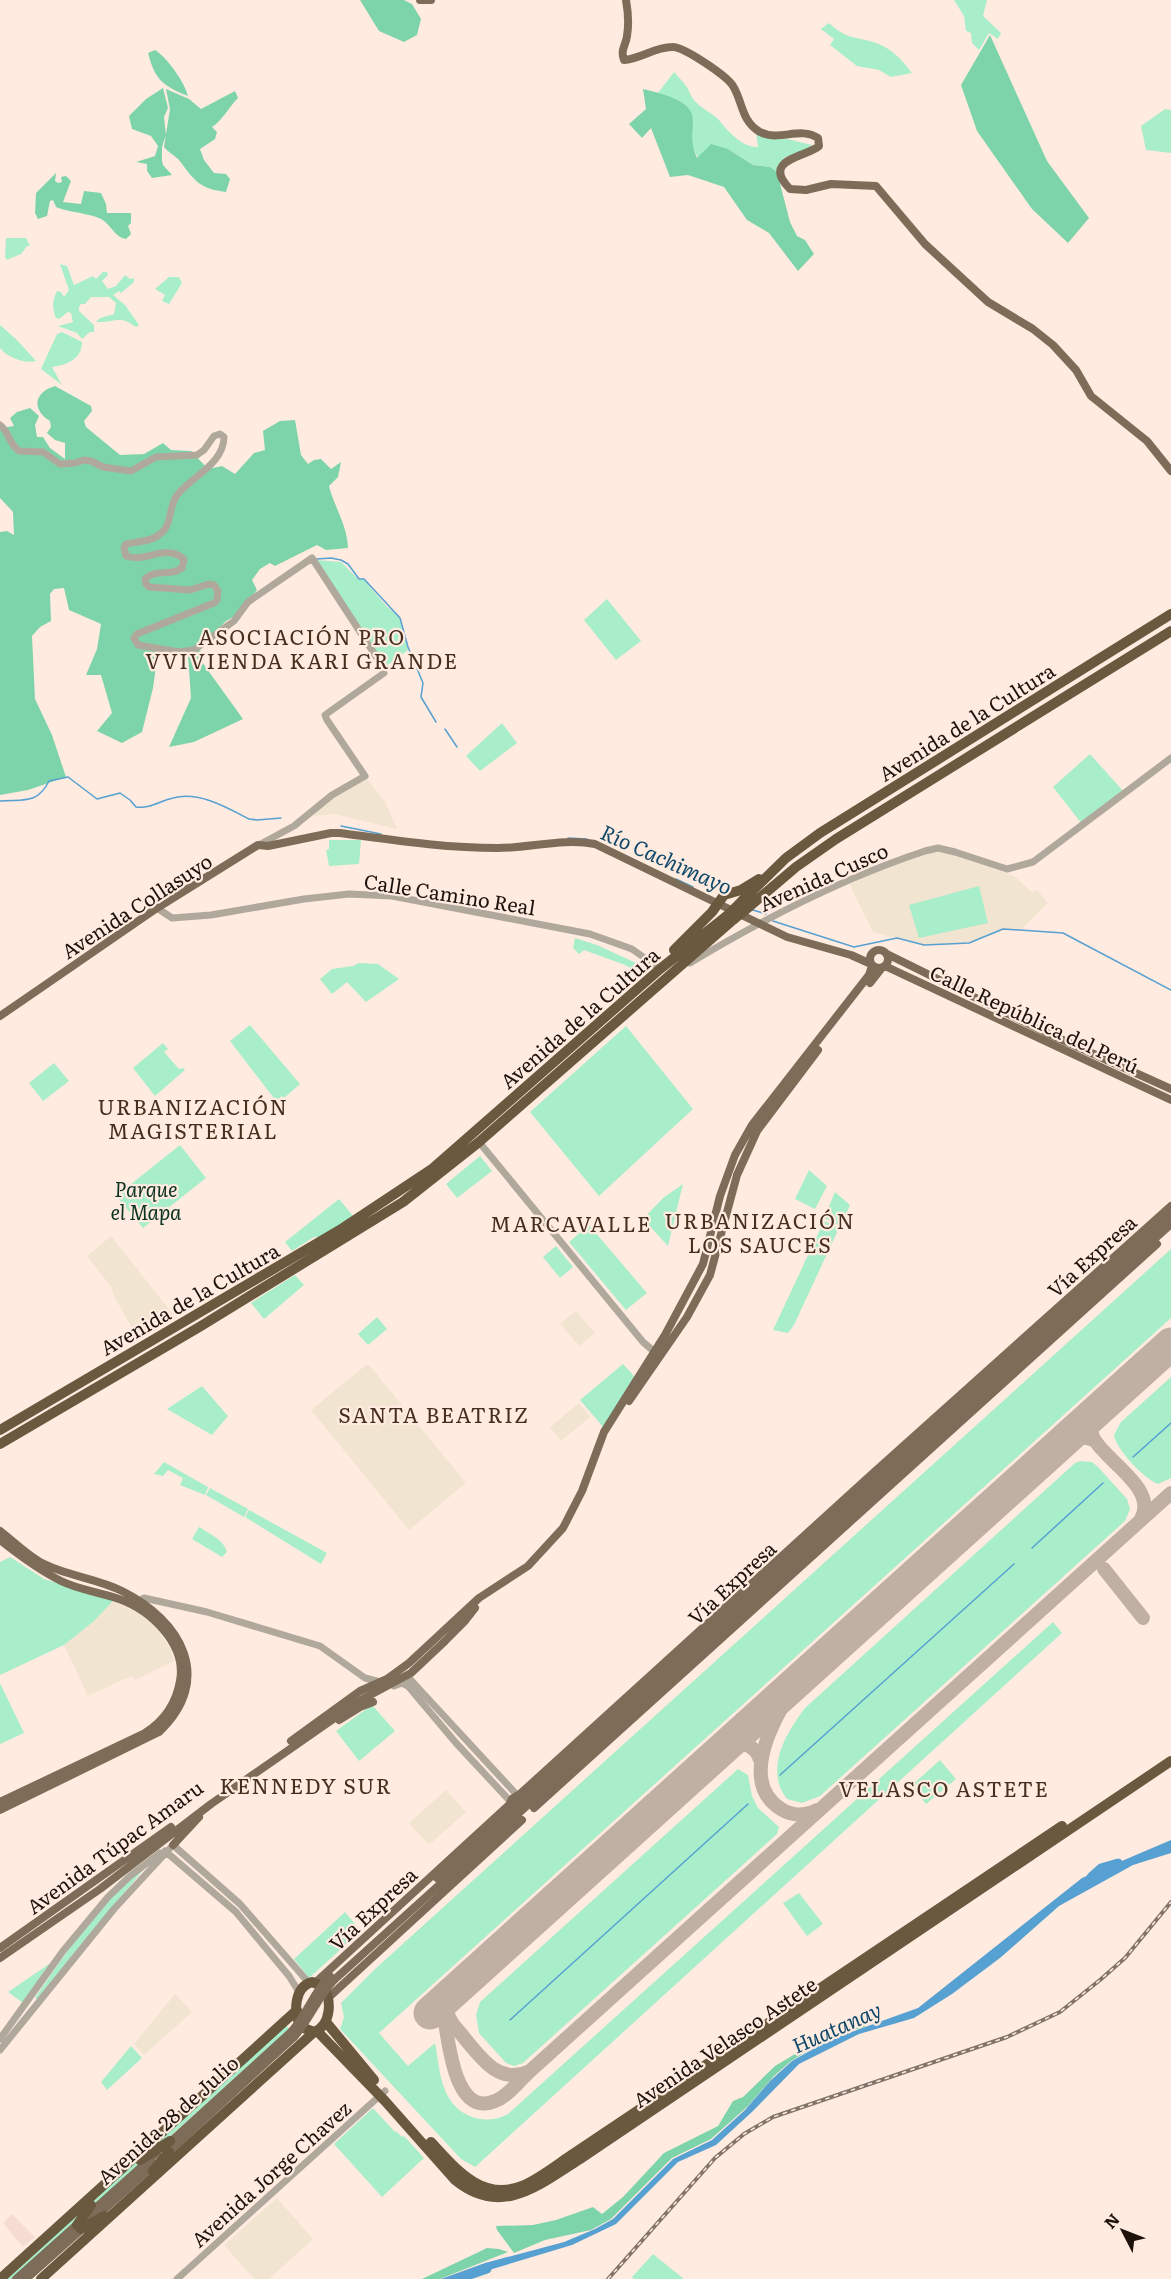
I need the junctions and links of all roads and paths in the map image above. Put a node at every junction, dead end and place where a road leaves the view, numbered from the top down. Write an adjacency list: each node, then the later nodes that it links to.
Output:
1 (420, 0): 2 (main road)
2 (431, 0)
3 (626, 0): 5 (main road)
4 (0, 424): 17 (street, Avenida Collasuyo)
5 (1171, 471)
6 (1171, 614): 7 (highway, Avenida de la Cultura)
7 (1144, 631): 9 (highway); 10 (highway, Avenida de la Cultura)
8 (1171, 631): 9 (highway, Avenida de la Cultura)
9 (1152, 643): 11 (highway, Avenida de la Cultura)
10 (1028, 704): 11 (highway); 12 (highway, Avenida de la Cultura)
11 (1035, 716): 14 (highway, Avenida de la Cultura)
12 (942, 756): 14 (highway); 15 (highway, Avenida de la Cultura)
13 (1171, 758): 23 (street, Avenida Cusco)
14 (952, 768): 16 (highway, Avenida de la Cultura)
15 (905, 780): 16 (highway); 18 (highway, Avenida de la Cultura)
16 (913, 792): 20 (highway, Avenida de la Cultura)
17 (263, 846): 19 (main road); 21 (main road, Avenida Collasuyo)
18 (773, 871): 19 (highway); 20 (highway, Avenida de la Cultura)
19 (719, 900): 22 (main road); 28 (highway)
20 (746, 903): 22 (highway, Avenida de la Cultura, bridge)
21 (157, 908): 28 (street, Calle Camino Real); 30 (main road, Avenida Collasuyo)
22 (730, 914): 23 (main road); 28 (highway, Avenida de la Cultura); 29 (highway, Avenida de la Cultura)
23 (758, 924): 26 (main road); 29 (street, Avenida Cusco)
24 (873, 952): 25 (main road); 26 (main road); 27 (main road)
25 (887, 954): 27 (main road); 32 (main road, Calle República del Perú)
26 (851, 955): 27 (main road, Calle República del Perú)
27 (877, 966): 33 (main road, Calle República del Perú); 42 (main road)
28 (660, 969): 31 (highway, Avenida de la Cultura)
29 (677, 969): 31 (highway, Avenida de la Cultura)
30 (0, 1016)
31 (589, 1039): 34 (highway, Avenida de la Cultura)
32 (1171, 1089)
33 (1171, 1100)
34 (515, 1104): 35 (highway, Avenida de la Cultura); 43 (highway, Avenida de la Cultura)
35 (479, 1143): 42 (street); 44 (highway, Avenida de la Cultura)
36 (1170, 1210): 39 (main road, Vía Expresa); 41 (main road, Vía Expresa)
37 (1171, 1224): 41 (main road, Vía Expresa)
38 (1171, 1232): 40 (main road, Vía Expresa)
39 (1132, 1241): 41 (main road); 50 (main road, Vía Expresa)
40 (1145, 1255): 41 (main road); 53 (main road, Vía Expresa)
41 (1124, 1261): 49 (main road, Vía Expresa)
42 (657, 1355): 48 (main road)
43 (0, 1430)
44 (0, 1444)
45 (0, 1531): 47 (main road)
46 (0, 1540): 47 (main road)
47 (137, 1603): 51 (street); 63 (main road)
48 (477, 1603): 54 (main road); 57 (main road, bridge)
49 (680, 1663): 50 (main road); 53 (main road); 59 (main road, Vía Expresa)
50 (660, 1668): 56 (main road, Vía Expresa)
51 (357, 1674): 54 (street); 54 (street)
52 (409, 1683): 54 (street); 60 (street); 61 (street)
53 (674, 1683): 58 (main road, Vía Expresa)
54 (368, 1686): 62 (main road)
55 (373, 1702): 64 (main road)
56 (621, 1704): 59 (main road); 68 (main road, Vía Expresa)
57 (338, 1714): 62 (main road, Avenida Túpac Amaru); 64 (main road, Avenida Túpac Amaru)
58 (635, 1718): 59 (main road); 68 (main road, Vía Expresa)
59 (616, 1721): 68 (main road, Vía Expresa)
60 (458, 1731): 61 (street); 68 (street)
61 (451, 1737): 68 (street)
62 (291, 1741): 70 (main road, Avenida Túpac Amaru)
63 (131, 1744): 67 (main road); 69 (main road)
64 (287, 1751): 70 (main road, Avenida Túpac Amaru)
65 (1171, 1754): 86 (highway, Avenida Velasco Astete)
66 (1171, 1761): 86 (highway, Avenida Velasco Astete)
67 (0, 1802)
68 (520, 1805): 77 (main road, Vía Expresa); 78 (main road, Vía Expresa); 80 (main road, Vía Expresa)
69 (0, 1809)
70 (201, 1810): 71 (main road); 73 (main road, Avenida Túpac Amaru); 75 (main road, Avenida Túpac Amaru)
71 (173, 1845): 72 (street); 78 (street)
72 (165, 1851): 74 (street); 79 (street); 85 (street)
73 (103, 1886): 74 (main road); 76 (main road, Avenida Túpac Amaru)
74 (112, 1893): 84 (street)
75 (0, 1948)
76 (0, 1958)
77 (332, 1978): 87 (main road, Avenida 28 de Julio, bridge)
78 (312, 1983): 79 (highway); 80 (highway)
79 (298, 1992): 81 (highway)
80 (328, 1998): 82 (highway)
81 (297, 2010): 83 (highway); 88 (highway)
82 (326, 2022): 83 (highway); 86 (highway, Avenida Velasco Astete)
83 (315, 2031): 86 (highway, Avenida Velasco Astete); 90 (highway, Avenida 28 de Julio)
84 (0, 2039)
85 (0, 2050)
86 (382, 2094): 97 (street, Avenida Jorge Chavez)
87 (169, 2147): 88 (highway); 90 (highway); 92 (main road, Avenida 28 de Julio)
88 (121, 2171): 89 (highway)
89 (112, 2179): 92 (highway); 93 (highway)
90 (139, 2191): 91 (highway, Avenida 28 de Julio)
91 (126, 2202): 92 (highway); 96 (highway, Avenida 28 de Julio)
92 (79, 2227): 94 (main road, Avenida 28 de Julio); 95 (main road, Avenida 28 de Julio)
93 (0, 2279)
94 (16, 2279)
95 (26, 2279)
96 (41, 2279)
97 (177, 2279)

